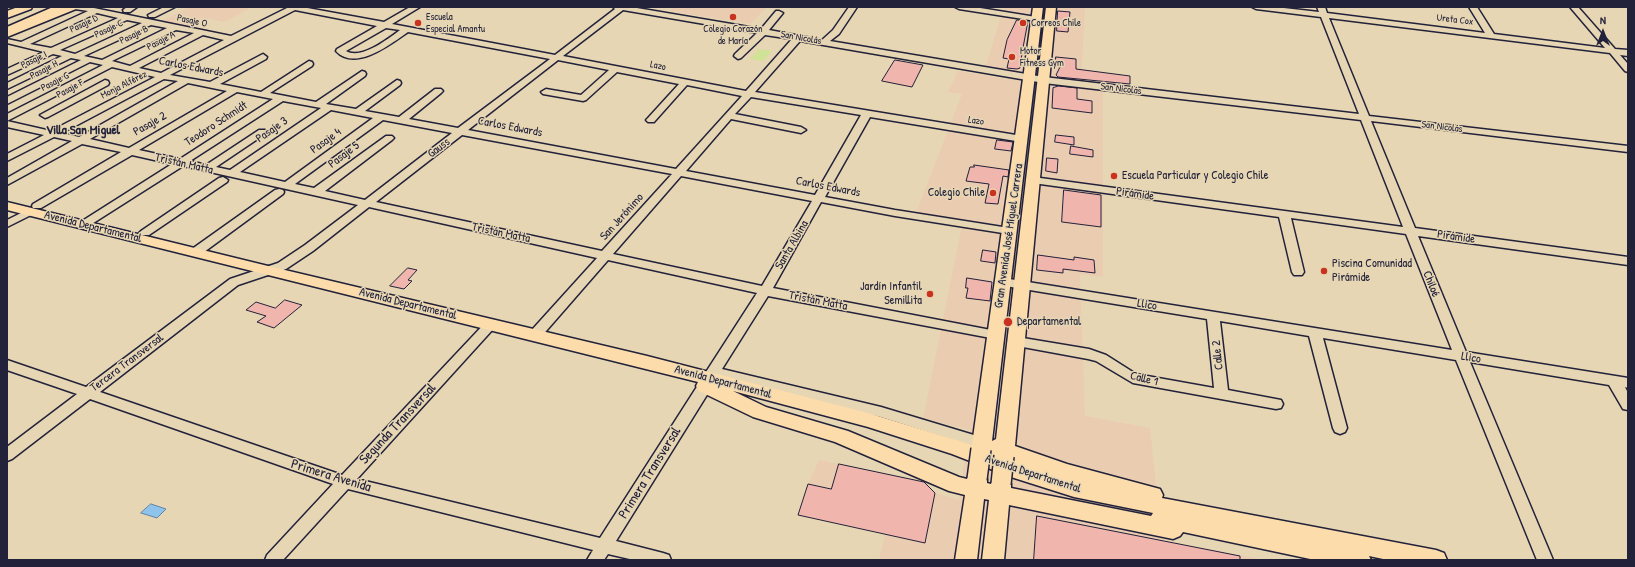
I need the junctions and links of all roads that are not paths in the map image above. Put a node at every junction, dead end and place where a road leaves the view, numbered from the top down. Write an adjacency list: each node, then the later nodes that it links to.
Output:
1 (27, 7): 24 (main road)
2 (35, 7): 24 (highway)
3 (42, 7): 27 (highway)
4 (56, 7): 29 (highway)
5 (63, 7): 32 (highway)
6 (72, 7): 32 (main road)
7 (78, 7): 20 (street, Pasaje O)
8 (171, 7): 25 (street)
9 (292, 7): 28 (street, Lazo); 37 (street, Monja Alférez)
10 (416, 7): 28 (street)
11 (619, 7): 19 (street, San Nicolás); 46 (street, Gauss)
12 (853, 7): 38 (street)
13 (959, 7): 26 (street)
14 (1038, 7): 26 (main road, Gran Avenida José Miguel Carrera)
15 (1051, 7): 60 (main road, Gran Avenida José Miguel Carrera)
16 (1256, 7): 22 (street, Ureta Cox)
17 (1473, 7): 35 (street)
18 (1574, 7): 41 (street)
19 (645, 9): 33 (street, San Nicolás)
20 (96, 11): 21 (street, Pasaje O); 39 (street)
21 (129, 11): 25 (street, Pasaje O); 40 (street, Pasaje D)
22 (1322, 11): 35 (street, Ureta Cox); 86 (street, Chiloé)
23 (779, 13): 33 (street)
24 (7, 16)
25 (151, 19): 30 (street, Pasaje O); 43 (street, Pasaje C)
26 (1036, 19): 57 (main road, Gran Avenida José Miguel Carrera)
27 (7, 21)
28 (385, 25): 31 (street, Lazo); 31 (street)
29 (7, 27)
30 (175, 27): 34 (street, Pasaje O); 48 (street, Pasaje B)
31 (407, 29): 46 (street, Lazo)
32 (7, 32)
33 (763, 32): 36 (street, San Nicolás); 44 (street)
34 (201, 33): 37 (street, Pasaje O); 50 (street, Pasaje A)
35 (1491, 36): 41 (street, Ureta Cox)
36 (798, 38): 38 (street, San Nicolás); 73 (street, San Jerónimo)
37 (232, 39): 56 (street, Monja Alférez)
38 (824, 42): 57 (street, San Nicolás)
39 (13, 43): 40 (street, Carlos Edwards)
40 (51, 51): 43 (street, Carlos Edwards); 53 (street, Pasaje D)
41 (1612, 51): 42 (street, Ureta Cox); 52 (street)
42 (1628, 53)
43 (73, 56): 47 (street, Carlos Edwards); 58 (street, Pasaje I)
44 (738, 56)
45 (263, 57): 65 (street)
46 (556, 58): 51 (street, Lazo); 92 (street, Gauss)
47 (90, 59): 48 (street, Carlos Edwards); 62 (street, Pasaje H)
48 (108, 63): 50 (street, Carlos Edwards); 67 (street, Pasaje G)
49 (309, 64): 72 (street)
50 (131, 68): 56 (street, Carlos Edwards)
51 (615, 69): 61 (street, Lazo); 71 (street)
52 (1628, 69)
53 (7, 72)
54 (362, 74): 78 (street)
55 (7, 76): 58 (street)
56 (163, 76): 59 (street, Carlos Edwards); 95 (street, Monja Alférez)
57 (1029, 78): 60 (street, San Nicolás); 97 (main road, Gran Avenida José Miguel Carrera)
58 (21, 79): 66 (street, Pasaje I)
59 (187, 80): 65 (street, Carlos Edwards); 98 (street)
60 (1044, 80): 86 (street, San Nicolás); 107 (main road, Gran Avenida José Miguel Carrera)
61 (685, 82): 73 (street, Lazo); 88 (street)
62 (43, 83): 67 (street); 70 (street, Pasaje H)
63 (105, 83): 76 (street, Pasaje F)
64 (397, 83): 80 (street)
65 (212, 85): 68 (street, Carlos Edwards)
66 (7, 87): 70 (street)
67 (67, 87): 74 (street, Pasaje G)
68 (236, 89): 72 (street, Carlos Edwards); 100 (street, Pasaje 2)
69 (438, 91): 87 (street)
70 (26, 92): 77 (street, Pasaje H)
71 (546, 92)
72 (263, 94): 75 (street, Carlos Edwards)
73 (748, 94): 82 (street, Lazo); 84 (street, San Jerónimo)
74 (52, 95): 76 (street); 85 (street, Pasaje G)
75 (282, 98): 78 (street, Carlos Edwards); 102 (street, Teodoro Schmidt)
76 (74, 100): 81 (street, Pasaje F)
77 (7, 101)
78 (318, 104): 79 (street, Carlos Edwards)
79 (329, 106): 80 (street, Carlos Edwards); 105 (street, Pasaje 3)
80 (358, 112): 83 (street, Carlos Edwards)
81 (45, 115)
82 (866, 115): 97 (street, Lazo); 111 (street, Santa Albina)
83 (382, 116): 87 (street, Carlos Edwards); 109 (street, Pasaje 4)
84 (728, 116): 91 (street); 104 (street, San Jerónimo)
85 (7, 118)
86 (1364, 118): 99 (street, San Nicolás); 118 (street, Chiloé)
87 (402, 120): 92 (street, Carlos Edwards)
88 (650, 120)
89 (7, 124): 90 (street, Tristán Matta)
90 (18, 127): 94 (street); 95 (street, Tristán Matta)
91 (801, 130)
92 (462, 131): 104 (street, Carlos Edwards); 113 (street, Gauss)
93 (262, 132): 103 (street)
94 (7, 133)
95 (52, 134): 98 (street, Tristán Matta); 101 (street, Monja Alférez)
96 (389, 138): 110 (street, Pasaje 5)
97 (1022, 139): 106 (main road, Gran Avenida José Miguel Carrera)
98 (80, 140): 100 (street, Tristán Matta); 108 (street)
99 (1628, 149)
100 (130, 151): 102 (street, Tristán Matta); 115 (street, Pasaje 2)
101 (7, 158)
102 (176, 166): 103 (street, Tristán Matta); 105 (street, Tristán Matta); 116 (street, Teodoro Schmidt)
103 (206, 169): 105 (street, Tristán Matta)
104 (679, 172): 111 (street, Carlos Edwards); 121 (street, San Jerónimo)
105 (227, 177): 109 (street, Tristán Matta); 119 (street, Pasaje 3)
106 (1016, 180): 107 (main road); 117 (main road, Gran Avenida José Miguel Carrera)
107 (1033, 180): 114 (street, Pirámide); 127 (main road, Gran Avenida José Miguel Carrera)
108 (7, 182)
109 (282, 189): 110 (street, Tristán Matta); 113 (street, Tristán Matta); 120 (street, Pasaje 4)
110 (315, 193): 113 (street, Tristán Matta)
111 (818, 199): 117 (street, Carlos Edwards); 128 (street, Santa Albina)
112 (7, 206): 115 (main road, Avenida Departamental)
113 (362, 207): 121 (street, Tristán Matta); 123 (street, Gauss)
114 (1284, 214): 118 (street, Pirámide); 124 (street)
115 (19, 215): 116 (main road, Avenida Departamental); 125 (main road, Avenida Departamental)
116 (83, 225): 120 (main road, Avenida Departamental)
117 (1010, 231): 126 (main road, Gran Avenida José Miguel Carrera)
118 (1410, 231): 122 (street, Pirámide); 135 (street, Chiloé)
119 (145, 233)
120 (196, 252): 123 (main road, Avenida Departamental)
121 (605, 256): 128 (street, Tristán Matta); 132 (street, San Jerónimo)
122 (1628, 261)
123 (268, 271): 125 (street, Gauss); 130 (main road, Avenida Departamental)
124 (1298, 272)
125 (250, 276): 130 (main road, Avenida Departamental); 140 (street, Tercera Transversal)
126 (1003, 282): 127 (street, Llico); 133 (main road, Gran Avenida José Miguel Carrera)
127 (1022, 285): 129 (street, Llico); 134 (main road, Gran Avenida José Miguel Carrera)
128 (765, 290): 133 (street, Tristán Matta); 138 (street, Santa Albina)
129 (1214, 316): 131 (street, Llico); 141 (street, Calle 2)
130 (488, 328): 132 (main road, Avenida Departamental); 138 (main road, Avenida Departamental); 148 (street, Segunda Transversal)
131 (1315, 332): 135 (street, Llico); 144 (street)
132 (535, 335): 136 (main road, Avenida Departamental)
133 (996, 335): 145 (main road, Gran Avenida José Miguel Carrera)
134 (1017, 342): 141 (street, Calle 1); 146 (main road, Gran Avenida José Miguel Carrera)
135 (1461, 356): 139 (street, Llico); 160 (street, Chiloé)
136 (647, 362): 138 (main road); 152 (main road, Avenida Departamental)
137 (7, 365): 140 (street, Primera Avenida)
138 (709, 379): 145 (street, Avenida Departamental); 149 (main road); 151 (street, Primera Transversal); 152 (main road, Avenida Departamental)
139 (1621, 382): 143 (street)
140 (88, 393): 147 (street, Tercera Transversal); 148 (street, Primera Avenida)
141 (1222, 394): 142 (street, Calle 1)
142 (1276, 404)
143 (1628, 405)
144 (1340, 428)
145 (982, 446): 146 (main road); 149 (main road, Gran Avenida José Miguel Carrera, bridge)
146 (1005, 453): 150 (main road, Gran Avenida José Miguel Carrera, bridge); 152 (main road)
147 (7, 455)
148 (344, 482): 151 (street, Primera Avenida); 153 (street, Segunda Transversal)
149 (976, 484): 150 (main road); 156 (main road, Gran Avenida José Miguel Carrera)
150 (1001, 489): 157 (main road, Gran Avenida José Miguel Carrera); 158 (main road)
151 (604, 546): 154 (street, Primera Transversal); 155 (street, Primera Avenida)
152 (1368, 554): 159 (main road, Avenida Departamental)
153 (273, 560)
154 (595, 560)
155 (664, 560)
156 (966, 560)
157 (993, 560)
158 (1339, 560)
159 (1436, 560)
160 (1545, 560)

